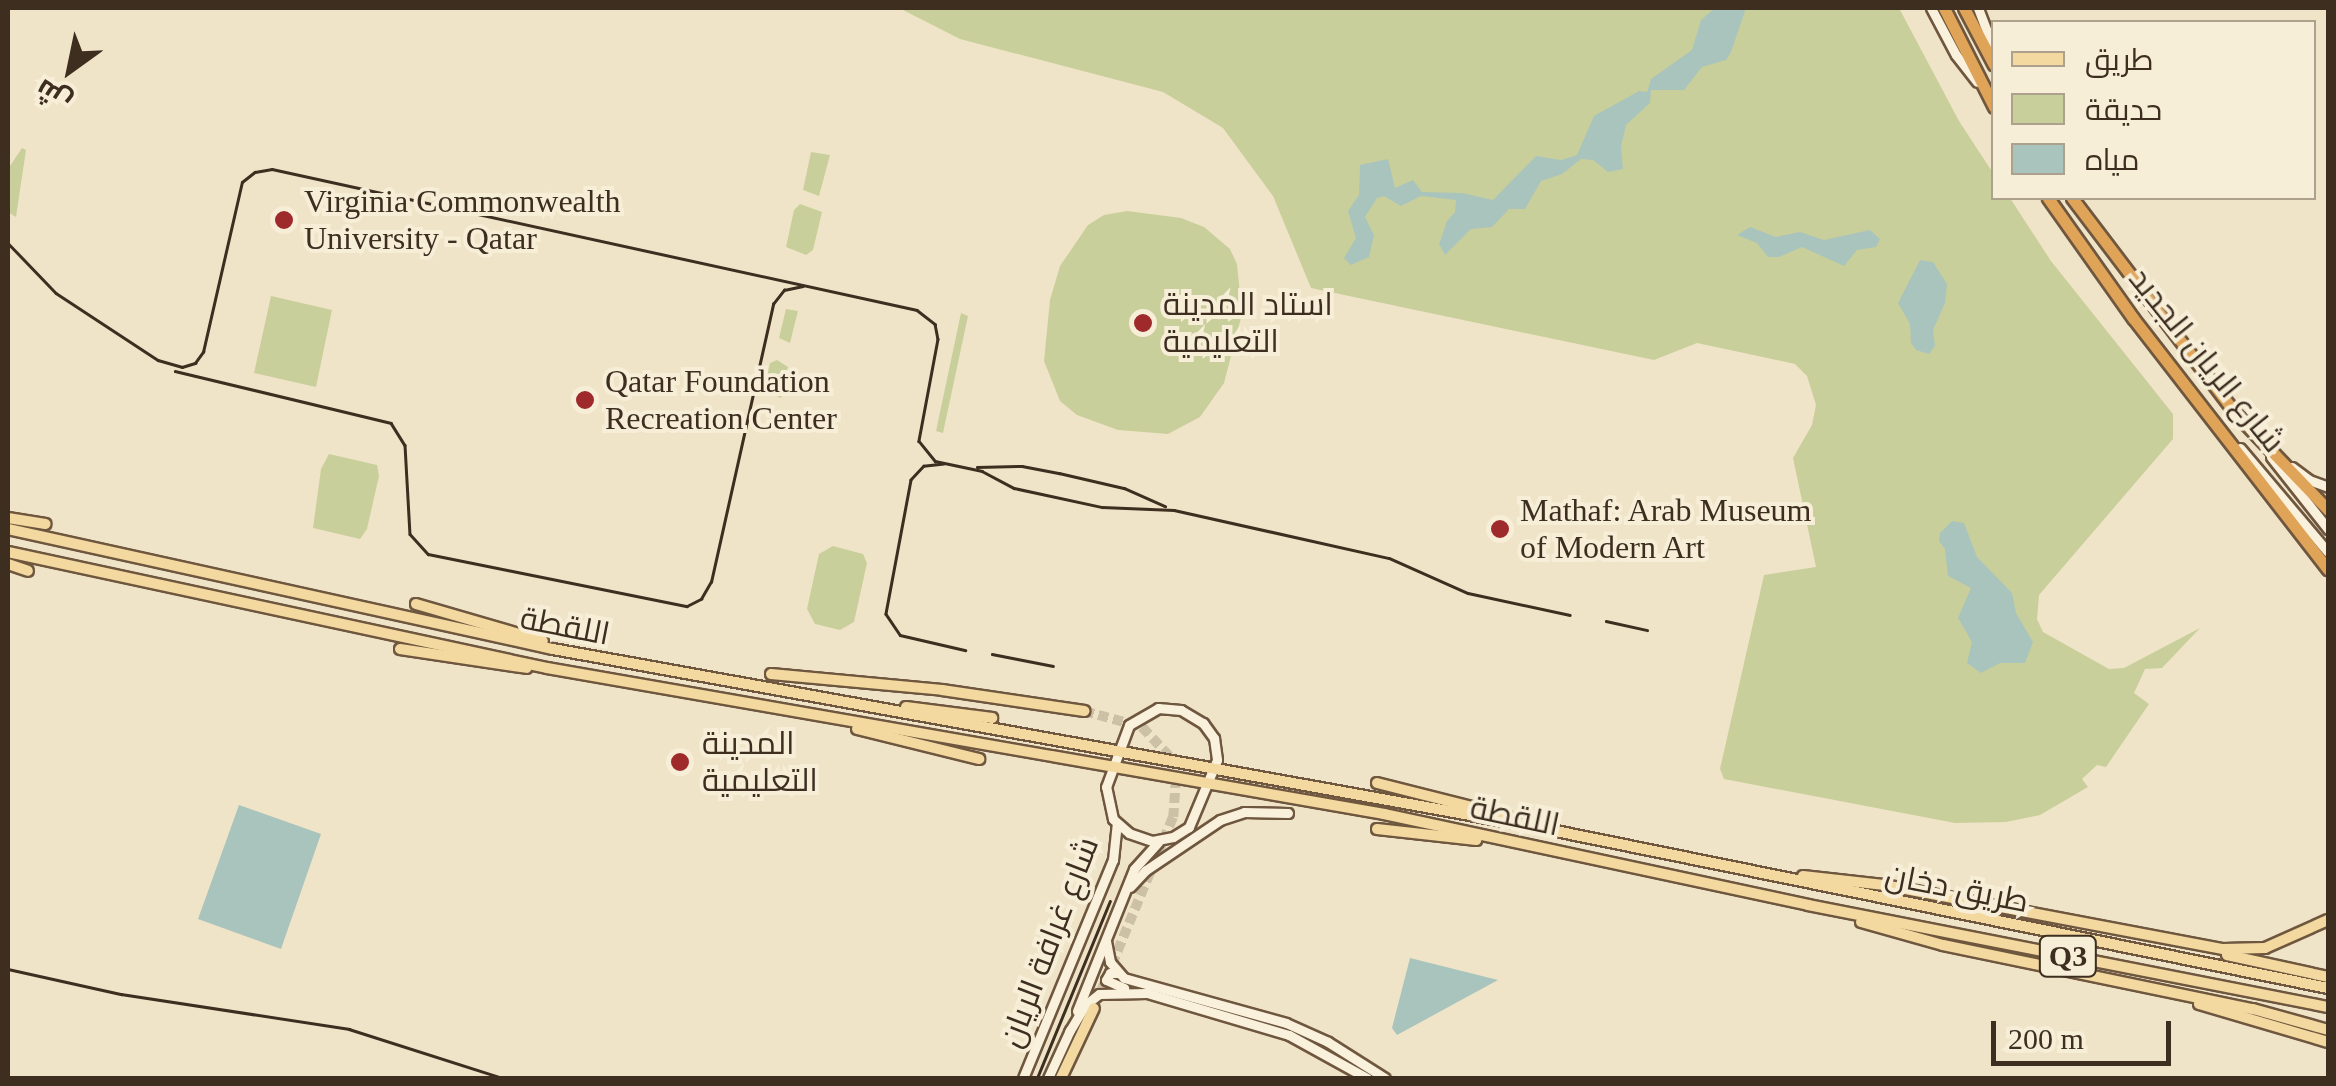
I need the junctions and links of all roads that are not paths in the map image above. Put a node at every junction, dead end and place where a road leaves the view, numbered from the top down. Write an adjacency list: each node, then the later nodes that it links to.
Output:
1 (1931, 8): 7 (main road)
2 (1944, 8): 7 (highway)
3 (1964, 8): 6 (highway)
4 (1978, 8): 5 (main road)
5 (1991, 42)
6 (1991, 58)
7 (1982, 88): 8 (highway)
8 (1991, 102)
9 (2049, 200): 12 (highway, شارع الريان الجديد)
10 (2074, 200): 11 (highway, شارع الريان الجديد)
11 (2238, 414): 13 (highway); 18 (main road, شارع الريان الجديد)
12 (2235, 443): 21 (main road, شارع الريان الجديد); 24 (highway)
13 (2282, 460): 14 (main road); 15 (highway)
14 (2328, 487)
15 (2328, 510)
16 (8, 518): 17 (main road)
17 (46, 524)
18 (2328, 529)
19 (8, 530): 27 (main road, اللقطة)
20 (8, 552): 28 (main road, اللقطة)
21 (2328, 552)
22 (8, 564): 23 (main road)
23 (28, 570)
24 (2328, 570)
25 (416, 604): 27 (main road)
26 (400, 649): 28 (main road)
27 (606, 660): 30 (main road, اللقطة)
28 (547, 668): 31 (main road, اللقطة)
29 (772, 674): 32 (main road)
30 (761, 688): 33 (main road); 34 (main road, اللقطة)
31 (759, 705): 35 (main road); 36 (main road, اللقطة)
32 (1084, 710)
33 (992, 718)
34 (1116, 752): 36 (main road); 37 (main road, اللقطة); 37 (main road)
35 (979, 759)
36 (1110, 766): 39 (main road, اللقطة); 41 (main road)
37 (1215, 769): 39 (main road); 42 (main road, اللقطة)
38 (1377, 783): 42 (main road)
39 (1210, 784): 44 (main road); 45 (main road, اللقطة)
40 (1288, 813): 47 (main road)
41 (1117, 823): 44 (main road); 62 (main road, شارع غرافة الريان)
42 (1536, 827): 46 (main road, اللقطة)
43 (1377, 829): 45 (main road)
44 (1160, 840): 47 (main road, شارع غرافة الريان)
45 (1515, 841): 48 (main road, اللقطة)
46 (1752, 872): 51 (main road); 55 (main road, طريق دخان)
47 (1125, 893): 50 (main road, شارع غرافة الريان)
48 (1808, 905): 54 (main road); 57 (main road, طريق دخان / Q3)
49 (2328, 920): 51 (main road)
50 (1106, 941): 52 (main road); 60 (main road, شارع غرافة الريان)
51 (2168, 942): 53 (main road)
52 (1117, 972): 56 (main road); 66 (main road)
53 (2328, 977)
54 (2130, 984): 59 (main road); 61 (main road)
55 (2328, 988)
56 (1147, 993): 60 (main road); 65 (main road)
57 (2328, 1007)
58 (1094, 1008): 64 (main road)
59 (2328, 1030)
60 (1069, 1032): 63 (main road, شارع غرافة الريان)
61 (2328, 1042)
62 (1023, 1078)
63 (1048, 1078)
64 (1061, 1078)
65 (1367, 1078)
66 (1385, 1078)

